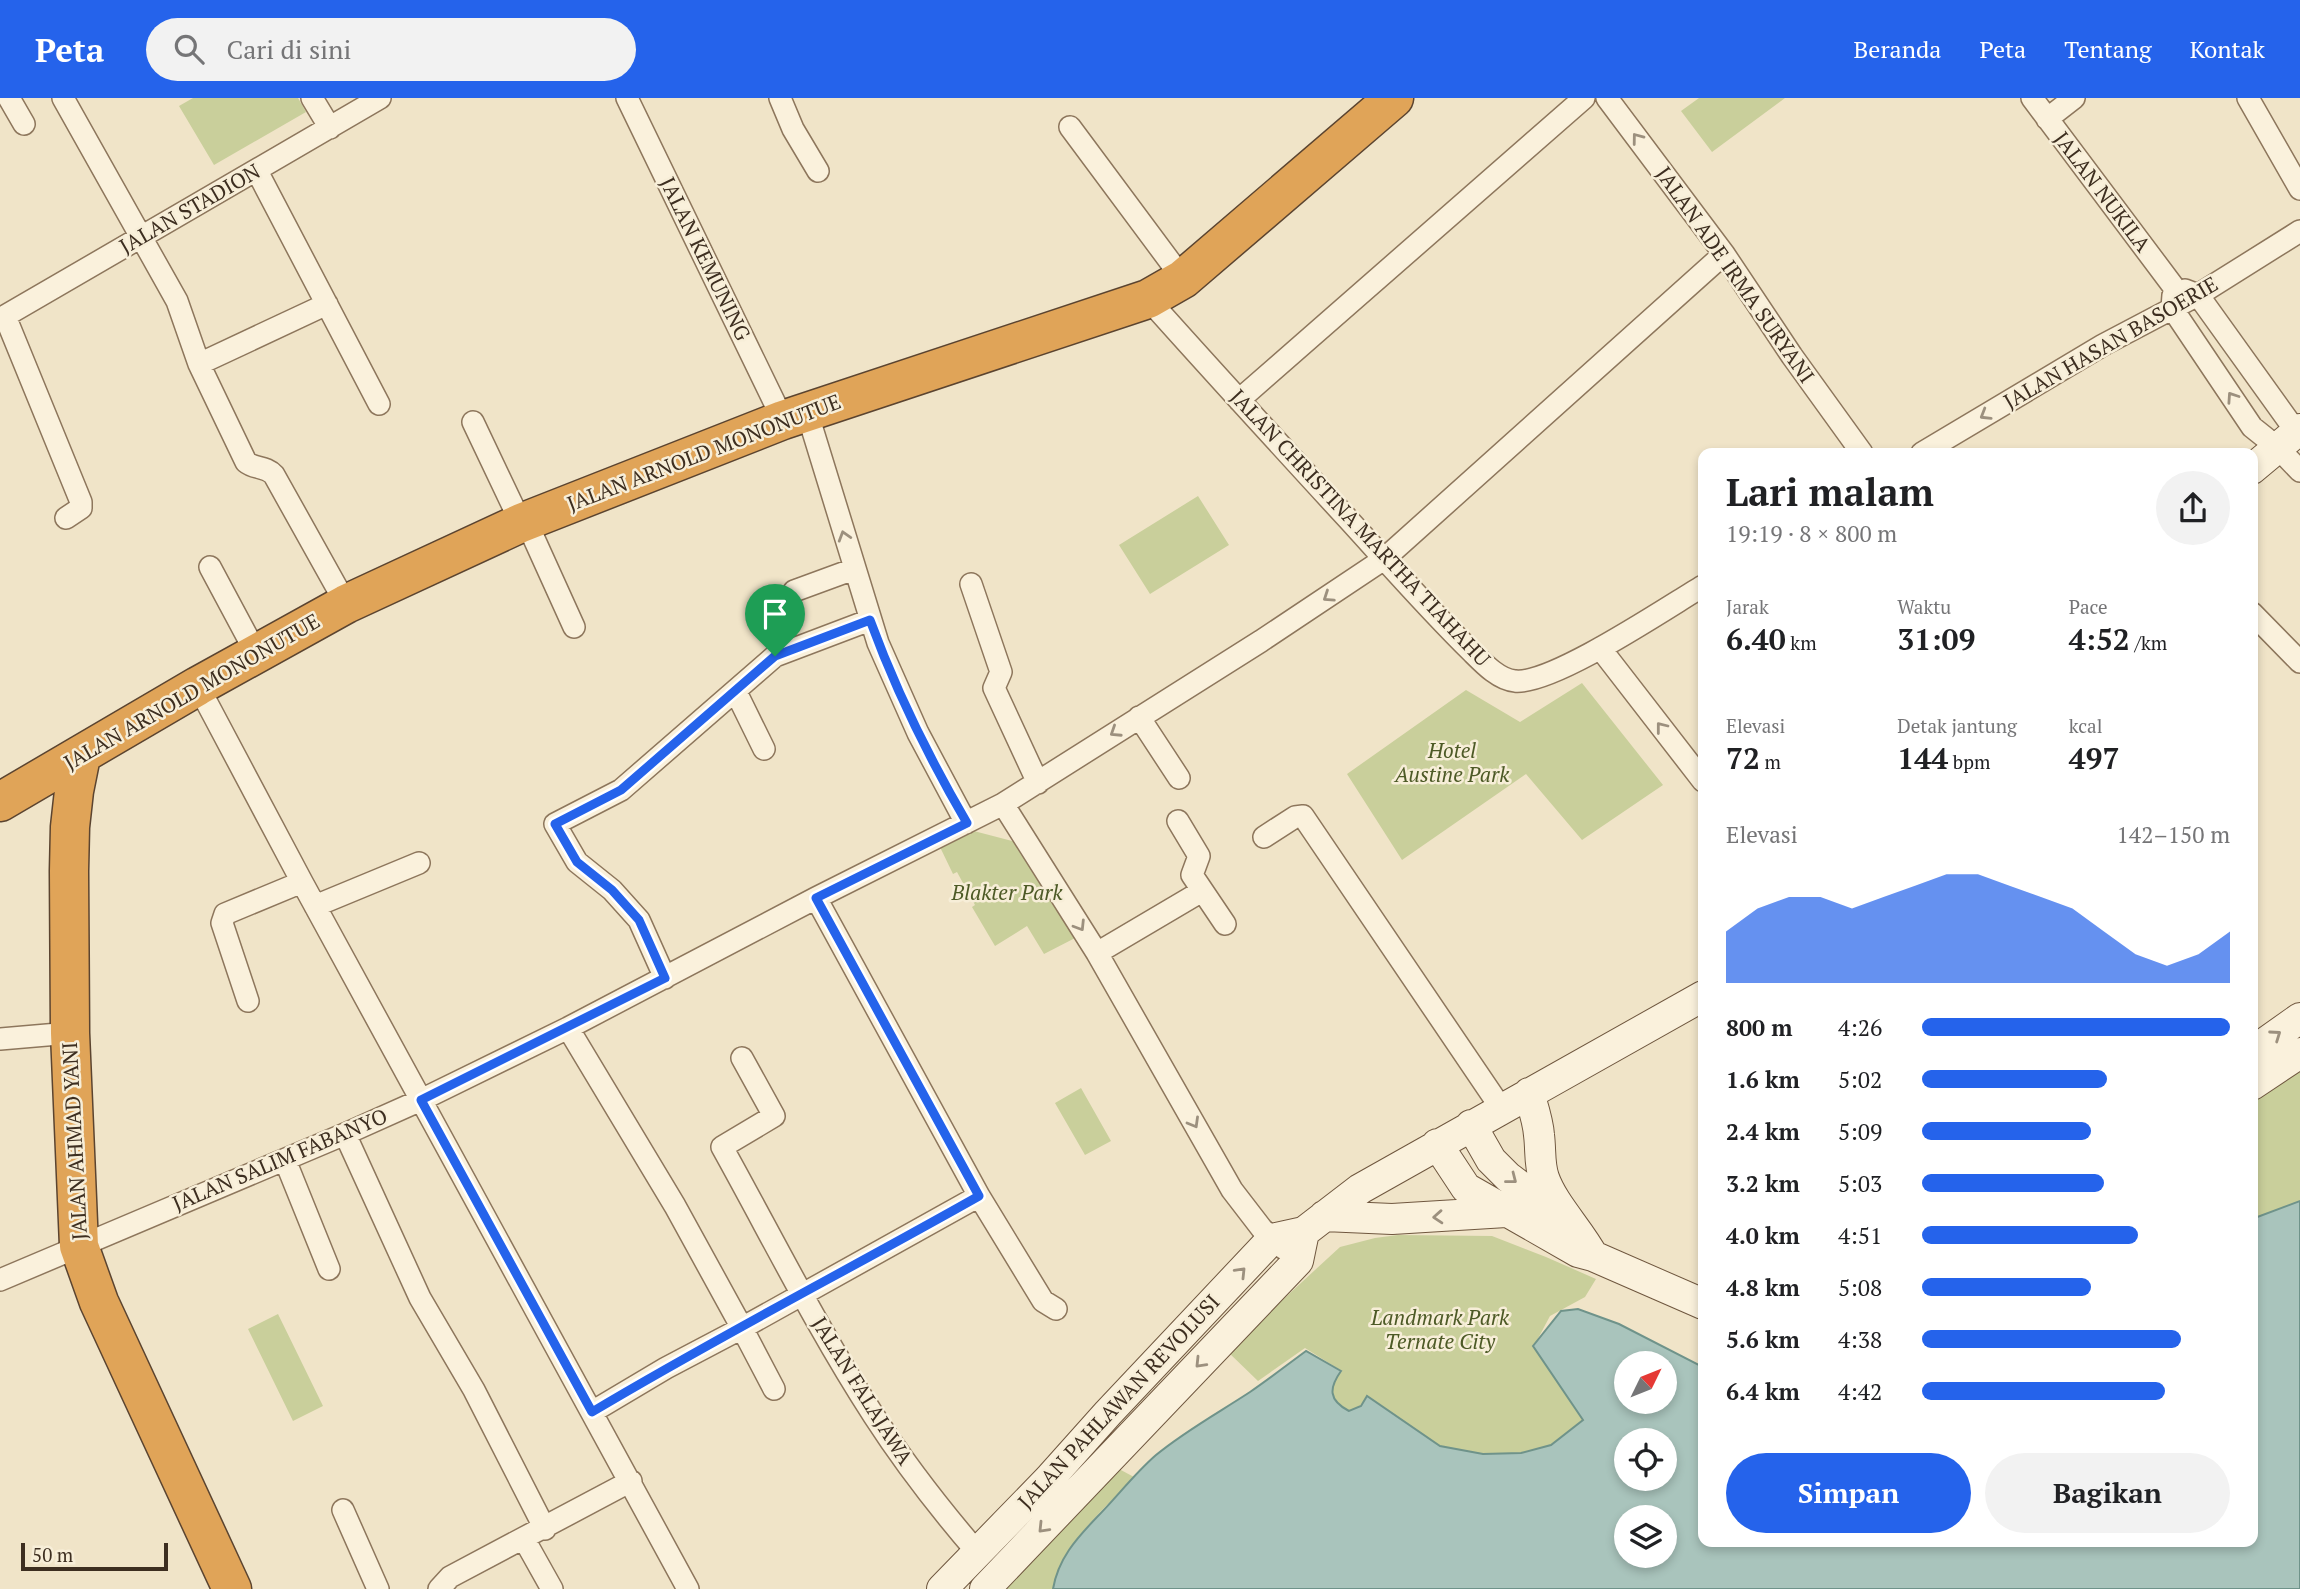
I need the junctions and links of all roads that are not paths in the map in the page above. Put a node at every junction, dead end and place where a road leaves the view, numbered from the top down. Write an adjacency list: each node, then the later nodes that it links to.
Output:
1 (9, 98): 15 (street)
2 (63, 98): 22 (street)
3 (313, 98): 17 (street)
4 (380, 98): 13 (street, JALAN STADION)
5 (627, 98): 34 (street, JALAN KEMUNING)
6 (780, 98): 19 (street)
7 (1394, 98): 24 (highway, JALAN ARNOLD MONONUTUE)
8 (1584, 98): 32 (street)
9 (1607, 98): 23 (street, JALAN ADE IRMA SURYANI, one-way to 9)
10 (2032, 98): 14 (street, JALAN NUKILA)
11 (2074, 98): 14 (street)
12 (2248, 98): 20 (street)
13 (356, 104): 17 (street, JALAN STADION)
14 (2047, 119): 25 (street, JALAN NUKILA)
15 (24, 124)
16 (1070, 127): 24 (street)
17 (330, 128): 18 (street, JALAN STADION)
18 (257, 171): 22 (street, JALAN STADION); 28 (street)
19 (818, 171)
20 (2300, 190)
21 (2300, 231): 26 (street, JALAN HASAN BASOERIE)
22 (142, 236): 30 (street, JALAN STADION); 31 (street)
23 (1724, 254): 37 (street, JALAN ADE IRMA SURYANI); 43 (street, JALAN SALIM FABANYO)
24 (1183, 279): 27 (highway, JALAN ARNOLD MONONUTUE)
25 (2173, 286): 26 (street); 29 (street)
26 (2198, 295): 29 (street, JALAN HASAN BASOERIE); 36 (street)
27 (1147, 299): 32 (street, JALAN CHRISTINA MARTHA TIAHAHU); 34 (highway, JALAN ARNOLD MONONUTUE)
28 (327, 304): 31 (street); 33 (street)
29 (2172, 308): 36 (street, one-way to 29); 38 (street, JALAN HASAN BASOERIE, one-way to 38)
30 (2, 317): 41 (street)
31 (199, 364): 49 (street)
32 (1239, 400): 43 (street, JALAN CHRISTINA MARTHA TIAHAHU)
33 (379, 404)
34 (795, 416): 42 (highway, JALAN ARNOLD MONONUTUE); 45 (street, JALAN KEMUNING, one-way to 34)
35 (473, 422): 42 (street)
36 (2293, 436): 39 (street); 40 (street)
37 (1858, 448)
38 (1930, 448)
39 (2258, 464)
40 (2300, 471)
41 (66, 518)
42 (524, 522): 49 (highway, JALAN ARNOLD MONONUTUE); 52 (street)
43 (1384, 559): 53 (street, JALAN CHRISTINA MARTHA TIAHAHU); 58 (street, JALAN SALIM FABANYO, one-way to 58)
44 (210, 567): 54 (street)
45 (854, 569): 48 (street); 51 (street, JALAN KEMUNING)
46 (971, 584): 63 (street)
47 (1698, 589): 53 (street)
48 (794, 591)
49 (346, 604): 54 (highway, JALAN ARNOLD MONONUTUE)
50 (2258, 619): 55 (street)
51 (870, 620): 57 (street); 67 (street, JALAN KEMUNING)
52 (574, 627)
53 (1600, 648): 61 (street, one-way to 53)
54 (256, 653): 56 (highway, JALAN ARNOLD MONONUTUE)
55 (2300, 662)
56 (198, 686): 60 (highway, JALAN ARNOLD MONONUTUE); 71 (street)
57 (736, 692): 59 (street); 77 (street)
58 (1139, 717): 62 (street); 63 (street, JALAN SALIM FABANYO, one-way to 63)
59 (764, 749)
60 (81, 756): 64 (highway, JALAN ARNOLD MONONUTUE); 68 (highway, JALAN AHMAD YANI)
61 (1698, 775)
62 (1179, 778)
63 (1038, 783): 65 (street, JALAN SALIM FABANYO)
64 (10, 797): 68 (highway)
65 (1003, 804): 67 (street, JALAN SALIM FABANYO); 76 (street, one-way to 76)
66 (1178, 821): 72 (street)
67 (967, 823): 73 (street, JALAN SALIM FABANYO)
68 (70, 827): 82 (highway, JALAN AHMAD YANI)
69 (1264, 837): 90 (street)
70 (419, 863): 74 (street)
71 (302, 882): 74 (street); 79 (street)
72 (1202, 891): 75 (street); 76 (street)
73 (816, 898): 77 (street, JALAN SALIM FABANYO); 95 (street)
74 (315, 906): 89 (street)
75 (1225, 924)
76 (1097, 953): 98 (street, one-way to 98)
77 (665, 978): 81 (street, JALAN SALIM FABANYO)
78 (1698, 999): 88 (street, JALAN PAHLAWAN REVOLUSI)
79 (248, 1001)
80 (2300, 1018): 84 (street, one-way to 80)
81 (568, 1028): 89 (street, JALAN SALIM FABANYO); 106 (street)
82 (70, 1033): 83 (street); 99 (highway, JALAN AHMAD YANI)
83 (0, 1039)
84 (2258, 1048)
85 (2300, 1054): 87 (street)
86 (742, 1058): 103 (street, JALAN FALAJAWA)
87 (2258, 1081)
88 (1529, 1093): 90 (street, JALAN PAHLAWAN REVOLUSI); 100 (street)
89 (421, 1100): 92 (street, JALAN SALIM FABANYO); 108 (street)
90 (1501, 1108): 91 (street, JALAN PAHLAWAN REVOLUSI)
91 (1471, 1125): 93 (street, JALAN PAHLAWAN REVOLUSI); 100 (street, one-way to 100)
92 (345, 1134): 94 (street, JALAN SALIM FABANYO); 111 (street)
93 (1437, 1144): 96 (street); 97 (street, JALAN PAHLAWAN REVOLUSI)
94 (285, 1160): 99 (street, JALAN SALIM FABANYO); 101 (street)
95 (979, 1196): 103 (street); 105 (street)
96 (1506, 1212): 97 (street, one-way to 97); 100 (street)
97 (1309, 1236): 98 (street, JALAN PAHLAWAN REVOLUSI); 120 (street, JALAN PAHLAWAN REVOLUSI, one-way to 120)
98 (1272, 1239): 113 (street, JALAN PAHLAWAN REVOLUSI, one-way to 98)
99 (79, 1246): 102 (street, JALAN SALIM FABANYO); 114 (highway, JALAN AHMAD YANI)
100 (1588, 1247): 104 (street)
101 (330, 1269)
102 (0, 1280)
103 (803, 1294): 106 (street); 113 (street, JALAN FALAJAWA)
104 (1698, 1302)
105 (1056, 1309)
106 (742, 1328): 107 (street); 108 (street)
107 (774, 1389)
108 (592, 1412): 109 (street)
109 (631, 1482): 111 (street); 118 (street)
110 (342, 1510): 115 (street)
111 (545, 1529): 112 (street)
112 (524, 1539): 116 (street); 117 (street)
113 (977, 1552): 119 (street, JALAN PAHLAWAN REVOLUSI)
114 (232, 1589)
115 (378, 1589)
116 (439, 1589)
117 (552, 1589)
118 (688, 1589)
119 (942, 1589)
120 (985, 1589)

